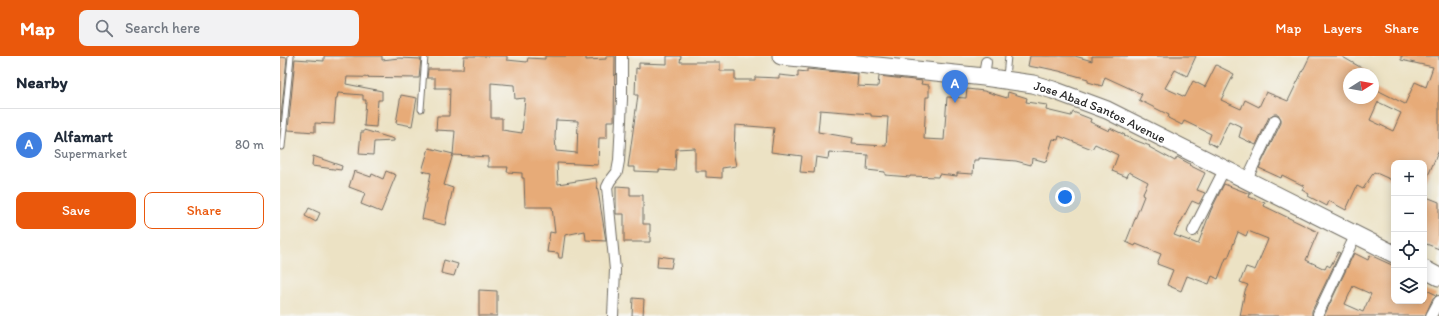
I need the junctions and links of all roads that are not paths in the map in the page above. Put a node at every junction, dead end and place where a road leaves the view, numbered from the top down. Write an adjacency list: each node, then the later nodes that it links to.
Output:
1 (291, 56): 9 (lane)
2 (425, 56): 7 (lane)
3 (622, 56): 19 (street)
4 (781, 56): 6 (highway, Jose Abad Santos Avenue)
5 (1008, 56): 6 (lane)
6 (1006, 80): 10 (highway, Jose Abad Santos Avenue)
7 (422, 109)
8 (1275, 120): 11 (street)
9 (282, 147)
10 (1225, 168): 11 (highway, Jose Abad Santos Avenue); 12 (street)
11 (1247, 179): 13 (highway, Jose Abad Santos Avenue)
12 (1193, 231)
13 (1356, 234): 14 (highway, Jose Abad Santos Avenue); 18 (street)
14 (1391, 252)
15 (1427, 271): 16 (highway)
16 (1439, 277)
17 (1439, 301): 20 (street)
18 (1318, 314)
19 (613, 316)
20 (1431, 316)

